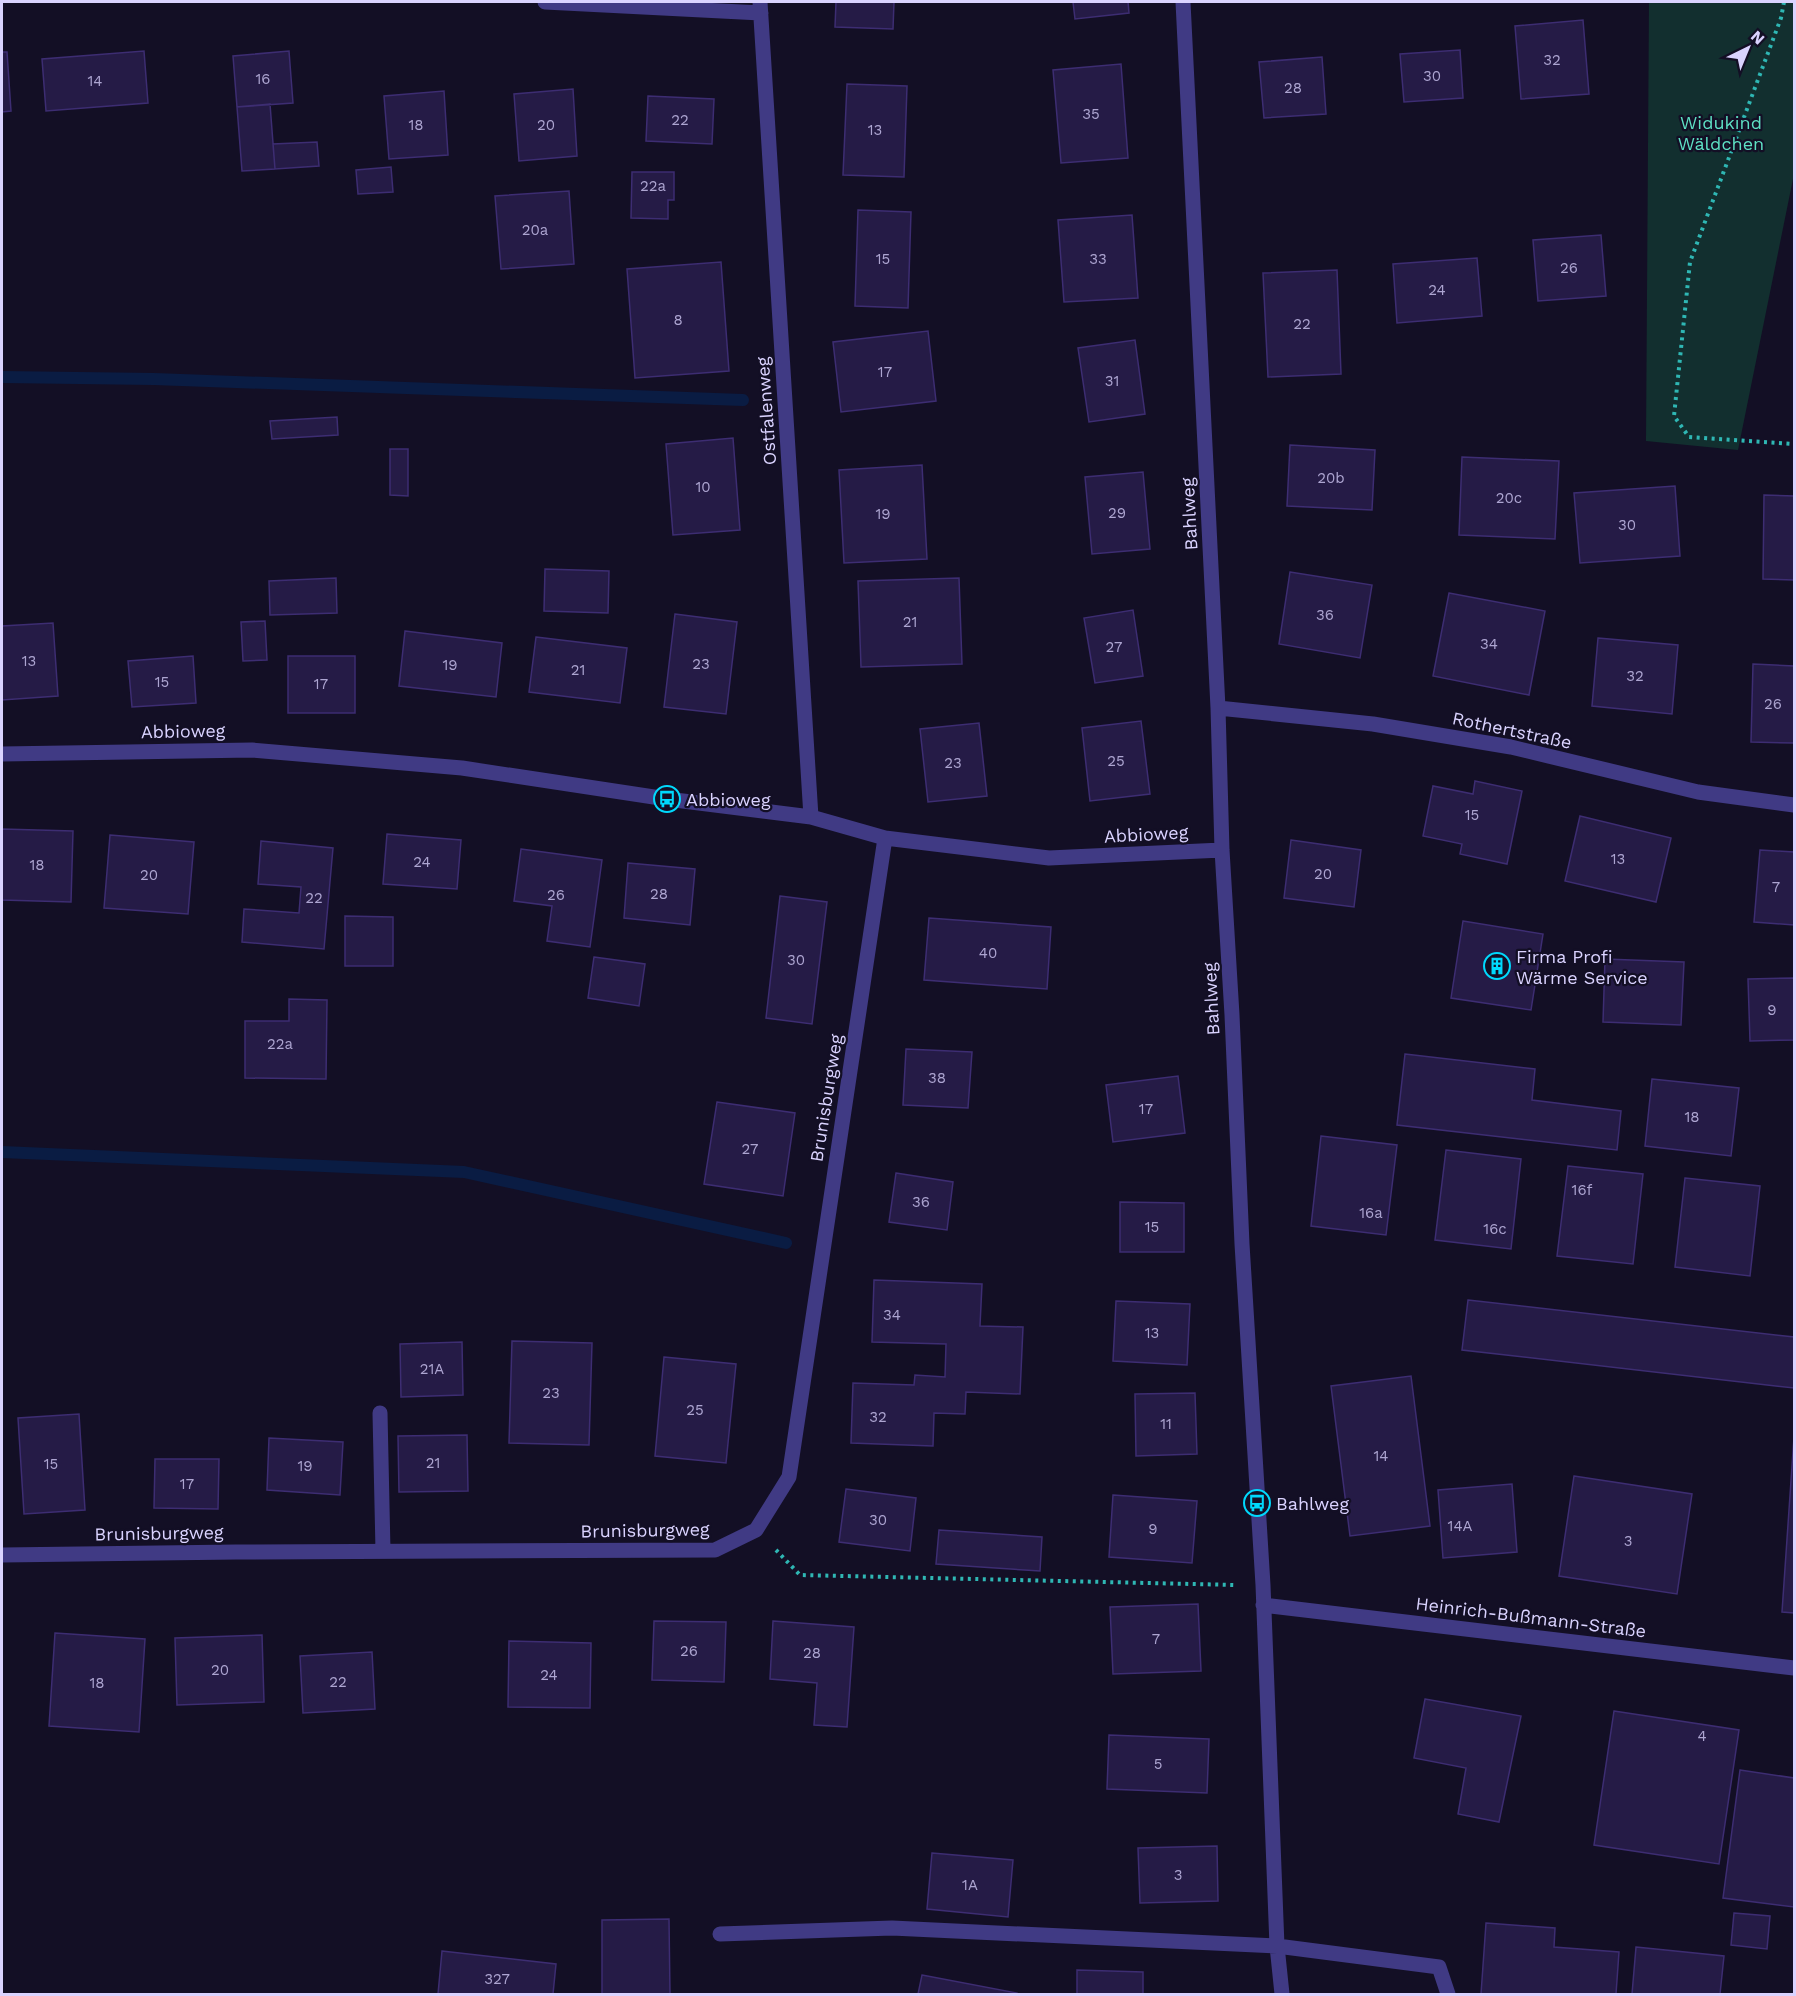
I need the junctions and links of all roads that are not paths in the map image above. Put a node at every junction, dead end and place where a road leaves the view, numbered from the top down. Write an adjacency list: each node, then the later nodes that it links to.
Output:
1 (545, 2): 3 (street)
2 (1183, 2): 4 (street, Bahlweg)
3 (760, 7): 7 (street, Ostfalenweg)
4 (1218, 708): 6 (street, Rothertstraße); 9 (street, Bahlweg)
5 (2, 754): 7 (street, Abbioweg)
6 (1794, 805)
7 (811, 817): 8 (street, Abbioweg)
8 (885, 838): 9 (street, Abbioweg); 11 (street, Brunisburgweg)
9 (1222, 850): 13 (street, Bahlweg)
10 (380, 1413): 11 (street)
11 (383, 1551): 12 (street, Brunisburgweg)
12 (2, 1556)
13 (1263, 1605): 14 (street, Heinrich-Bußmann-Straße); 16 (street, Bahlweg)
14 (1794, 1668)
15 (720, 1934): 16 (street)
16 (1277, 1946): 17 (street, Bahlweg); 18 (street)
17 (1282, 1995)
18 (1448, 1995)

